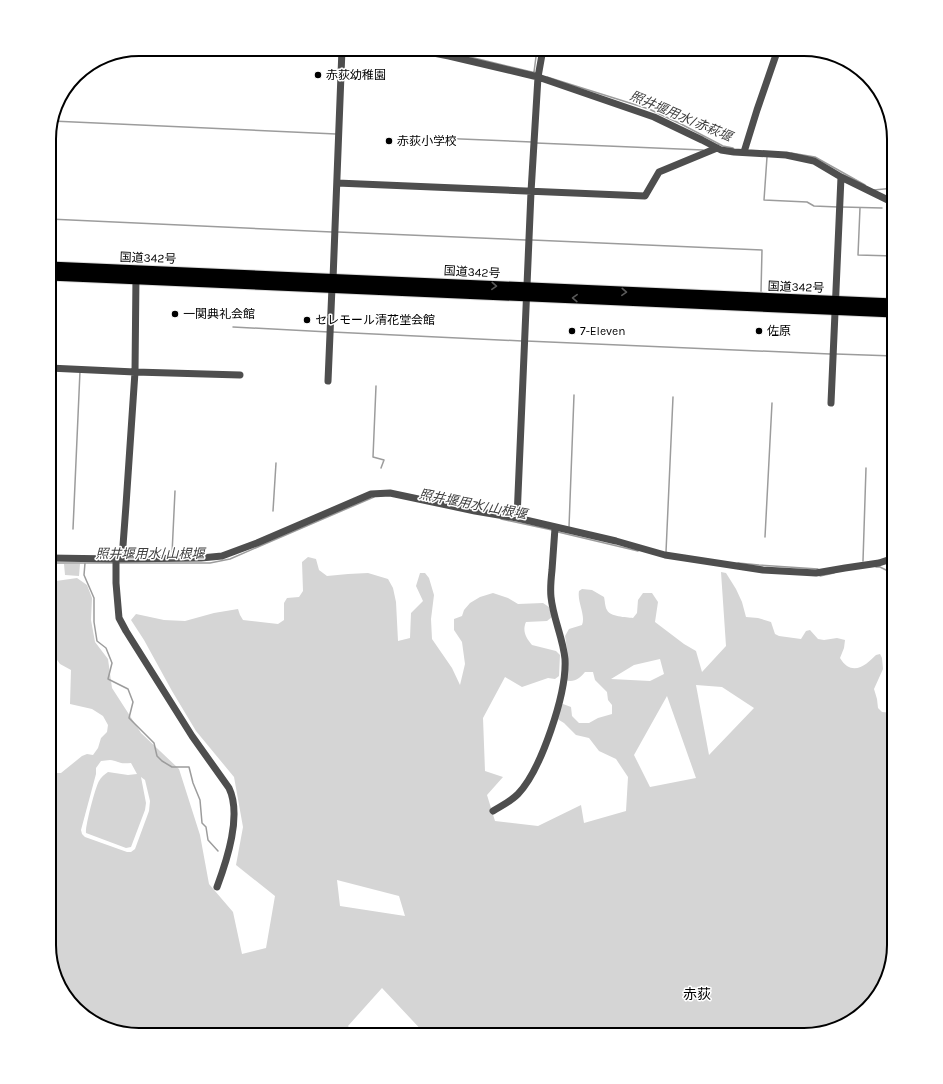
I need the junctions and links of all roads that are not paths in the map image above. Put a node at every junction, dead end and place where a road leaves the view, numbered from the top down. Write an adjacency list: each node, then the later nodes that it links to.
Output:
1 (342, 56): 9 (street)
2 (449, 56): 5 (street)
3 (542, 56): 5 (street)
4 (776, 56): 7 (street)
5 (538, 77): 6 (street); 10 (street)
6 (717, 148): 7 (street); 10 (street)
7 (744, 152): 8 (street)
8 (841, 177): 11 (street); 18 (street)
9 (337, 183): 10 (street); 15 (street)
10 (532, 192): 16 (street)
11 (887, 199)
12 (56, 268): 13 (highway, 国道342号)
13 (136, 274): 14 (highway, 国道342号); 15 (highway, 国道342号); 21 (street)
14 (56, 275)
15 (332, 283): 16 (highway, 国道342号); 23 (street)
16 (527, 292): 18 (highway, 国道342号); 25 (street)
17 (887, 304): 18 (highway, 国道342号)
18 (835, 305): 19 (highway, 国道342号); 24 (street)
19 (887, 311)
20 (56, 368): 21 (street)
21 (135, 372): 22 (street); 28 (street)
22 (240, 375)
23 (328, 381)
24 (831, 403)
25 (517, 518): 26 (street); 28 (street)
26 (555, 528): 29 (street); 30 (street)
27 (56, 558): 28 (street)
28 (119, 559): 31 (street)
29 (887, 560)
30 (493, 811)
31 (217, 887)

